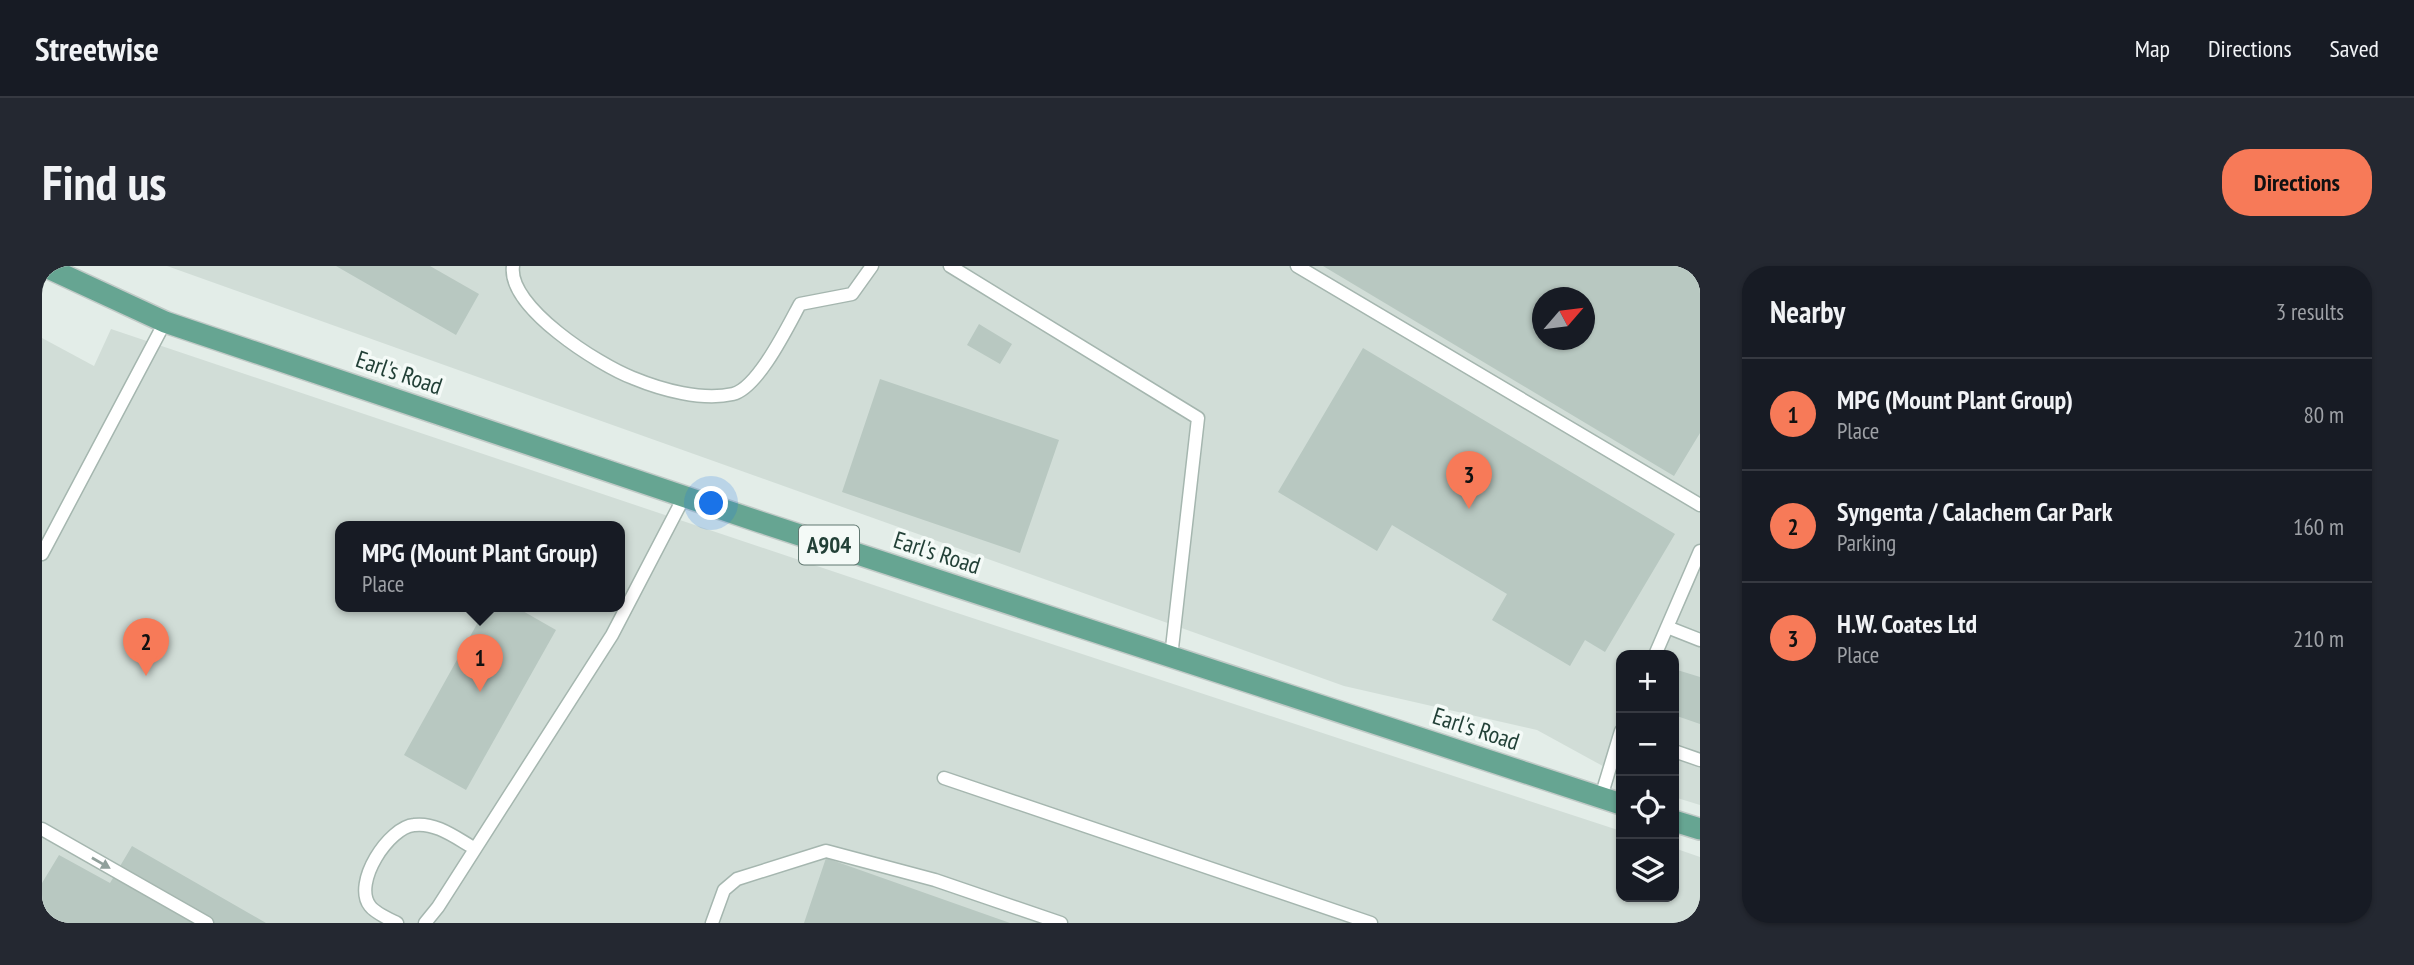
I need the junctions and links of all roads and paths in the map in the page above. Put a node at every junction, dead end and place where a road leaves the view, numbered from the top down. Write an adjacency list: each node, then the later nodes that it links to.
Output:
1 (44, 266): 6 (main road, Earl's Road / A904)
2 (513, 266): 3 (lane)
3 (872, 266)
4 (950, 266): 16 (lane)
5 (1297, 266): 8 (lane)
6 (165, 322): 7 (main road, Earl's Road / A904); 10 (lane)
7 (684, 497): 11 (lane); 16 (main road, Earl's Road / A904)
8 (1700, 505)
9 (1700, 551): 13 (lane)
10 (42, 555)
11 (625, 610)
12 (624, 612): 25 (lane)
13 (1667, 627): 14 (lane); 15 (lane)
14 (1700, 640)
15 (1656, 650)
16 (1171, 657): 21 (main road, Earl's Road / A904)
17 (1679, 753): 18 (lane)
18 (1700, 760)
19 (1616, 766): 21 (lane)
20 (944, 778): 31 (lane)
21 (1611, 800)
22 (1679, 823): 24 (main road)
23 (42, 829): 26 (lane, one-way to 26)
24 (1700, 830)
25 (474, 848): 27 (lane); 28 (lane)
26 (207, 923)
27 (397, 923)
28 (425, 923)
29 (712, 923): 30 (lane)
30 (1061, 923)
31 (1371, 923)

